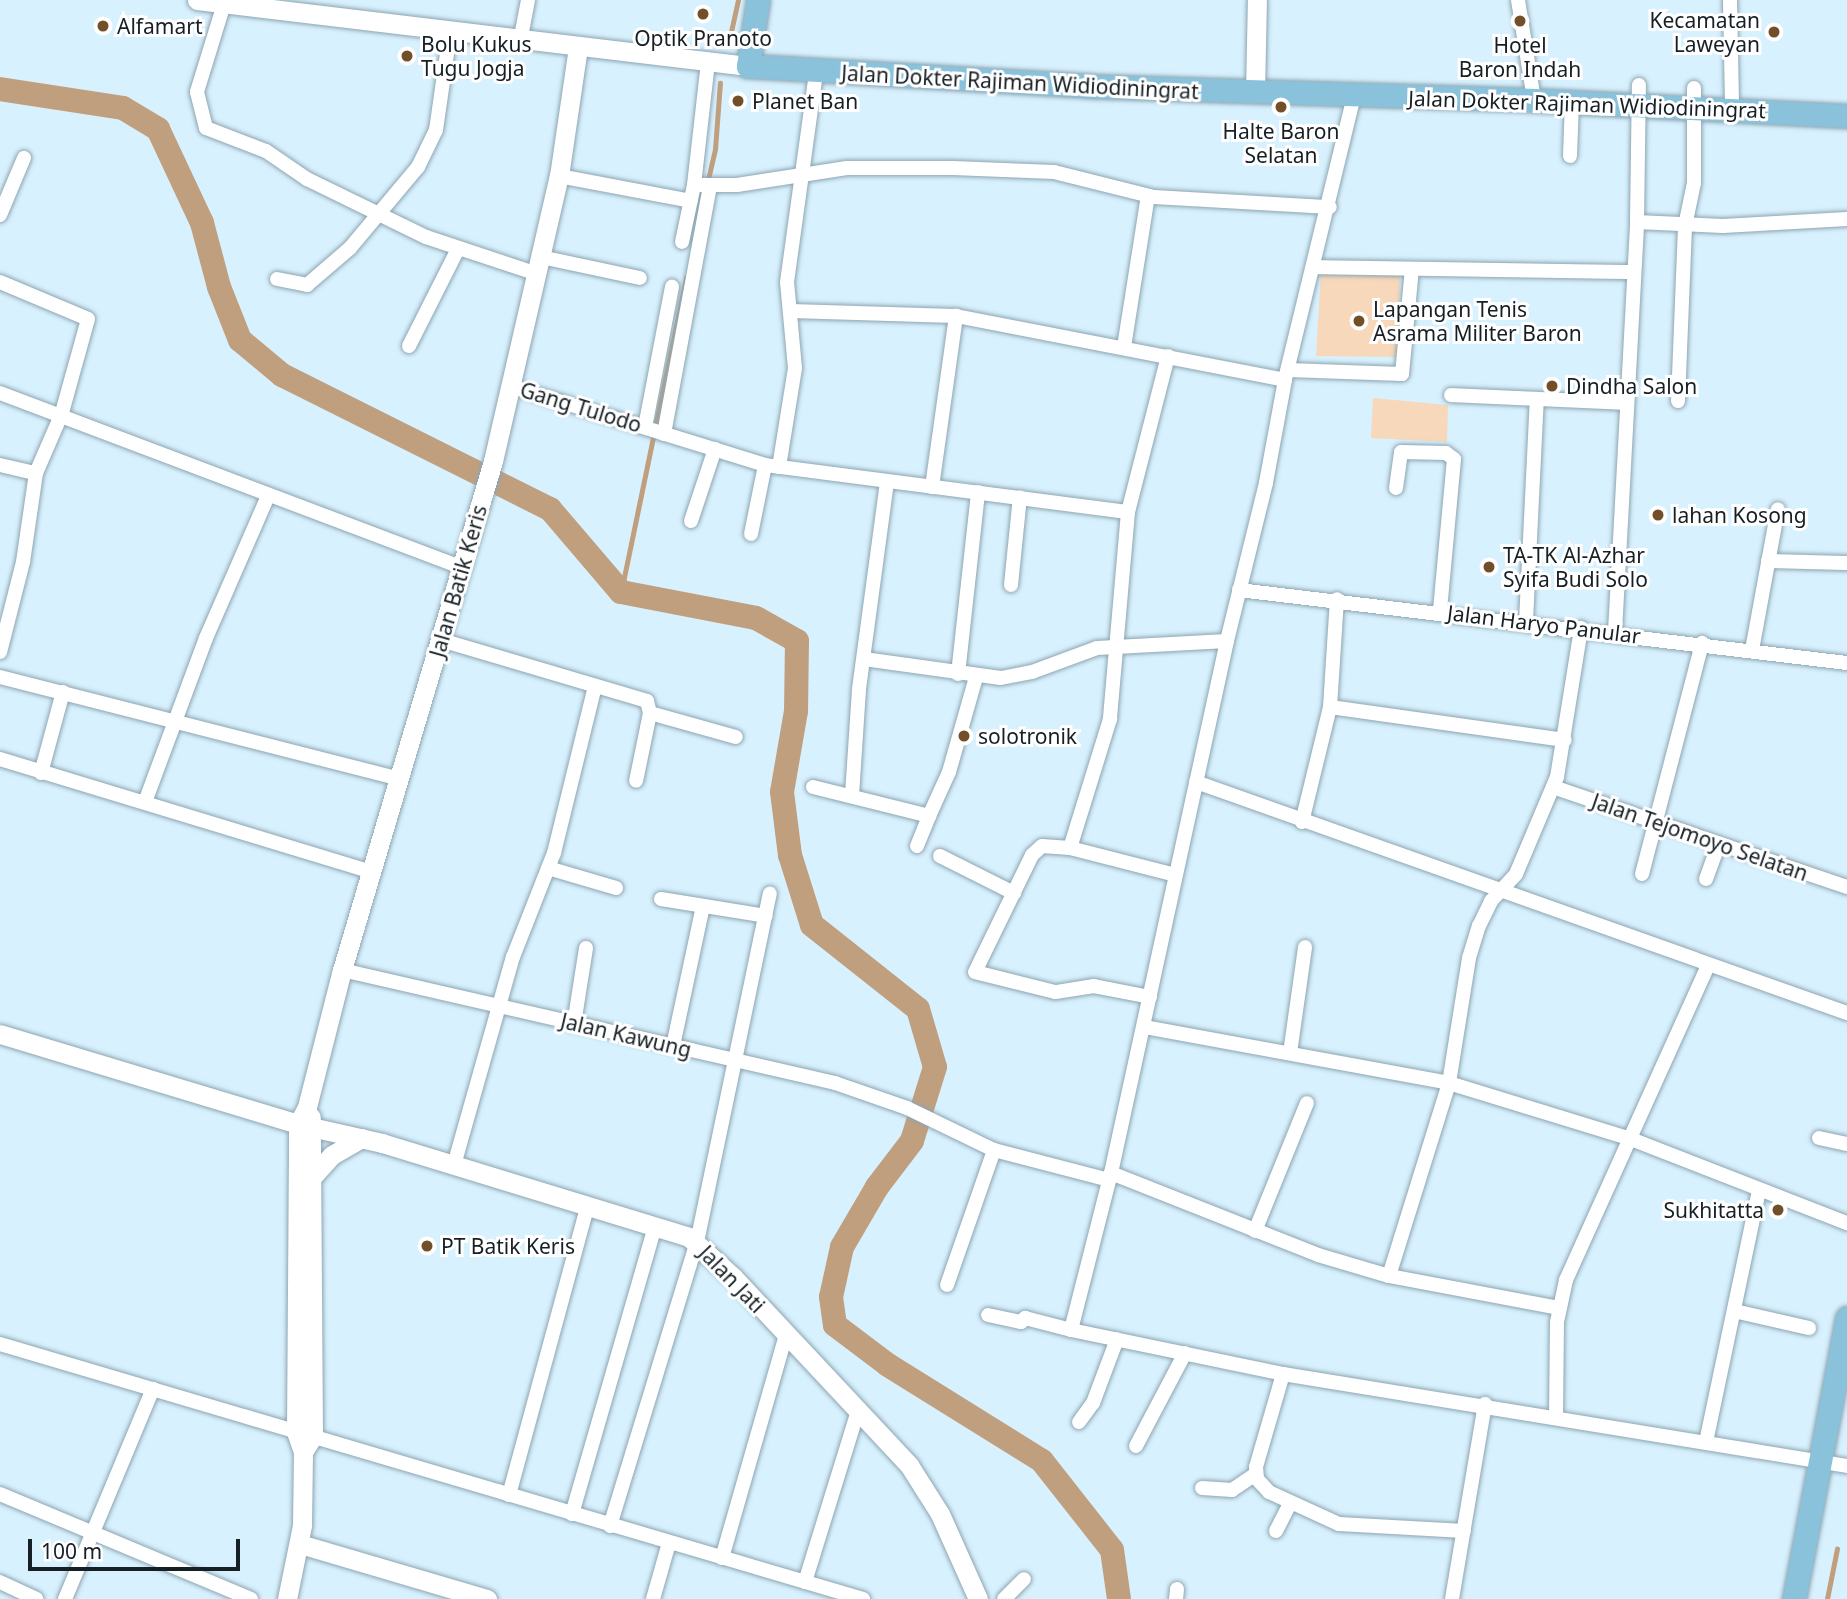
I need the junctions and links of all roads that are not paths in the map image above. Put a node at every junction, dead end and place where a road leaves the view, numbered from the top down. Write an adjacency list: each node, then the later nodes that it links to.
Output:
1 (197, 0): 7 (street, Jalan Dokter Rajiman Widiodiningrat)
2 (528, 0): 10 (street)
3 (758, 0): 13 (main road)
4 (1257, 0): 15 (street)
5 (1518, 0): 19 (street)
6 (1730, 0): 21 (street)
7 (224, 4): 8 (street, Jalan Dokter Rajiman Widiodiningrat); 31 (street)
8 (354, 9): 9 (street, Jalan Dokter Rajiman Widiodiningrat)
9 (450, 33): 10 (street, Jalan Dokter Rajiman Widiodiningrat); 31 (street)
10 (520, 42): 11 (street, Jalan Dokter Rajiman Widiodiningrat)
11 (578, 48): 12 (street, Jalan Dokter Rajiman Widiodiningrat); 26 (street, Jalan Batik Keris)
12 (708, 62): 13 (street, Jalan Dokter Rajiman Widiodiningrat); 27 (street)
13 (748, 66): 14 (main road, Jalan Dokter Rajiman Widiodiningrat)
14 (816, 72): 15 (main road, Jalan Dokter Rajiman Widiodiningrat); 25 (street)
15 (1255, 92): 16 (main road, Jalan Dokter Rajiman Widiodiningrat)
16 (1354, 96): 19 (main road, Jalan Dokter Rajiman Widiodiningrat); 30 (street)
17 (1640, 96): 18 (main road, Jalan Dokter Rajiman Widiodiningrat); 20 (main road, Jalan Dokter Rajiman Widiodiningrat); 34 (street)
18 (1694, 98): 21 (main road, Jalan Dokter Rajiman Widiodiningrat); 35 (street)
19 (1534, 100): 20 (main road, Jalan Dokter Rajiman Widiodiningrat)
20 (1572, 102): 23 (street)
21 (1732, 109): 22 (main road, Jalan Dokter Rajiman Widiodiningrat)
22 (1847, 116)
23 (1570, 156)
24 (24, 158): 32 (street)
25 (804, 175): 27 (street); 28 (street); 46 (street)
26 (559, 176): 29 (street); 38 (street, Jalan Batik Keris)
27 (704, 185): 29 (street); 59 (street)
28 (1148, 196): 30 (street); 49 (street)
29 (691, 201): 36 (street)
30 (1330, 207): 39 (street)
31 (379, 213): 37 (street); 43 (street)
32 (0, 215)
33 (1847, 219): 35 (street)
34 (1637, 222): 35 (street); 41 (street)
35 (1685, 226): 56 (street)
36 (682, 242)
37 (458, 249): 38 (street); 48 (street)
38 (539, 265): 42 (street); 52 (street, Jalan Batik Keris)
39 (1314, 267): 40 (street); 51 (street)
40 (1412, 269): 41 (street); 51 (street)
41 (1634, 272): 57 (street)
42 (640, 278)
43 (277, 279)
44 (0, 282): 58 (street)
45 (672, 287): 59 (street)
46 (790, 310): 47 (street); 62 (street)
47 (956, 316): 49 (street); 65 (street)
48 (409, 346)
49 (1124, 347): 50 (street)
50 (1168, 356): 51 (street); 71 (street)
51 (1286, 375): 78 (street)
52 (510, 386): 59 (street, Gang Tulodo); 76 (street, Jalan Batik Keris)
53 (0, 393): 58 (street)
54 (1451, 395): 55 (street)
55 (1537, 399): 57 (street); 82 (street)
56 (1678, 401)
57 (1627, 403): 84 (street)
58 (62, 413): 63 (street); 68 (street)
59 (655, 431): 60 (street, Gang Tulodo)
60 (715, 449): 62 (street, Gang Tulodo); 72 (street)
61 (0, 465): 63 (street)
62 (772, 466): 64 (street, Gang Tulodo); 73 (street)
63 (36, 473): 81 (street)
64 (887, 482): 65 (street, Gang Tulodo); 91 (street)
65 (932, 486): 67 (street, Gang Tulodo)
66 (1396, 488): 80 (street)
67 (978, 492): 69 (street, Gang Tulodo); 93 (street)
68 (268, 496): 76 (street); 100 (street)
69 (1020, 497): 71 (street, Gang Tulodo); 77 (street)
70 (1778, 509): 74 (street)
71 (1128, 513): 88 (street)
72 (691, 521)
73 (751, 534)
74 (1768, 561): 75 (street); 89 (street)
75 (1847, 563)
76 (461, 567): 85 (street, Jalan Batik Keris)
77 (1011, 585)
78 (1239, 590): 79 (street, Jalan Haryo Panular); 86 (street)
79 (1337, 599): 80 (street, Jalan Haryo Panular); 98 (street)
80 (1440, 611): 82 (street, Jalan Haryo Panular)
81 (4, 621): 90 (street)
82 (1526, 621): 83 (street, Jalan Haryo Panular)
83 (1581, 628): 84 (street, Jalan Haryo Panular); 102 (street)
84 (1615, 632): 87 (street, Jalan Haryo Panular)
85 (441, 640): 96 (street); 105 (street, Jalan Batik Keris)
86 (1227, 641): 88 (street); 107 (street)
87 (1702, 643): 89 (street, Jalan Haryo Panular); 114 (street)
88 (1119, 646): 95 (street); 117 (street)
89 (1752, 650): 92 (street, Jalan Haryo Panular)
90 (0, 652)
91 (864, 659): 93 (street); 110 (street)
92 (1847, 663)
93 (958, 674): 95 (street)
94 (0, 677): 97 (street)
95 (976, 677): 112 (street)
96 (595, 686): 99 (street); 119 (street)
97 (62, 692): 100 (street); 104 (street)
98 (1330, 707): 102 (street); 113 (street)
99 (650, 713): 101 (street); 106 (street)
100 (174, 720): 105 (street); 111 (street)
101 (736, 737)
102 (1565, 740): 109 (street)
103 (0, 759): 104 (street)
104 (41, 773): 111 (street)
105 (401, 779): 120 (street, Jalan Batik Keris)
106 (636, 781)
107 (1196, 782): 113 (street); 122 (street)
108 (813, 787): 110 (street)
109 (1553, 787): 114 (street, Jalan Tejomoyo Selatan); 128 (street)
110 (852, 795): 112 (street)
111 (145, 802): 120 (street)
112 (929, 816): 116 (street)
113 (1302, 822): 128 (street)
114 (1657, 823): 115 (street, Jalan Tejomoyo Selatan); 121 (street)
115 (1718, 844): 123 (street); 124 (street, Jalan Tejomoyo Selatan)
116 (917, 846)
117 (1070, 848): 122 (street); 126 (street)
118 (940, 856): 126 (street)
119 (548, 868): 125 (street); 137 (street)
120 (373, 872): 135 (street, Jalan Batik Keris)
121 (1642, 874)
122 (1176, 875): 136 (street)
123 (1706, 879)
124 (1847, 887)
125 (616, 888)
126 (1014, 893): 136 (street)
127 (770, 894): 131 (street)
128 (1500, 894): 134 (street); 145 (street)
129 (661, 899): 130 (street)
130 (703, 906): 131 (street); 142 (street)
131 (766, 916): 144 (street)
132 (1305, 947): 143 (street)
133 (586, 948): 139 (street)
134 (1709, 965): 138 (street); 150 (street)
135 (342, 970): 137 (street, Jalan Kawung); 147 (street, Jalan Batik Keris)
136 (1150, 997): 140 (street)
137 (498, 1006): 139 (street, Jalan Kawung); 153 (street)
138 (1847, 1013)
139 (574, 1024): 142 (street, Jalan Kawung)
140 (1144, 1027): 143 (street); 155 (street)
141 (0, 1034): 147 (street, Jalan Jati)
142 (673, 1046): 144 (street, Jalan Kawung)
143 (1290, 1053): 145 (street)
144 (736, 1061): 152 (street, Jalan Kawung); 161 (street)
145 (1449, 1083): 150 (street); 163 (street)
146 (1307, 1104): 160 (street)
147 (306, 1119): 148 (street, Jalan Jati); 154 (street); 162 (street)
148 (361, 1138): 153 (street, Jalan Jati); 154 (street)
149 (1819, 1138): 151 (street)
150 (1631, 1139): 156 (street); 165 (street)
151 (1847, 1144)
152 (995, 1150): 155 (street, Jalan Kawung); 164 (street)
153 (454, 1165): 157 (street, Jalan Jati)
154 (314, 1175): 162 (street)
155 (1110, 1177): 160 (street, Jalan Kawung); 170 (street)
156 (1759, 1191): 158 (street); 166 (street)
157 (587, 1207): 159 (street, Jalan Jati); 189 (street)
158 (1847, 1223)
159 (655, 1226): 161 (street, Jalan Jati); 191 (street)
160 (1255, 1231): 163 (street, Jalan Kawung)
161 (697, 1242): 171 (street, Jalan Jati); 192 (street)
162 (305, 1251): 181 (street)
163 (1389, 1276): 165 (street, Jalan Kawung)
164 (947, 1285)
165 (1559, 1308): 179 (street)
166 (1734, 1311): 169 (street); 182 (street)
167 (988, 1315): 170 (street)
168 (1847, 1318): 184 (main road)
169 (1809, 1328)
170 (1071, 1329): 172 (street)
171 (785, 1338): 178 (street, Jalan Jati); 198 (street)
172 (1117, 1339): 174 (street); 180 (street)
173 (0, 1345): 176 (street)
174 (1185, 1353): 175 (street); 183 (street)
175 (1283, 1374): 177 (street); 186 (street)
176 (153, 1389): 181 (street); 195 (street)
177 (1485, 1404): 179 (street); 194 (street)
178 (859, 1408): 200 (street); 202 (street, Jalan Jati)
179 (1556, 1417): 182 (street)
180 (1079, 1422)
181 (304, 1440): 189 (street); 197 (street)
182 (1706, 1441): 184 (street)
183 (1136, 1446)
184 (1821, 1462): 185 (street); 212 (main road)
185 (1847, 1466)
186 (1256, 1474): 187 (street); 190 (street)
187 (1202, 1488)
188 (0, 1494): 195 (street)
189 (509, 1494): 191 (street)
190 (1290, 1503): 193 (street); 194 (street)
191 (572, 1514): 192 (street)
192 (610, 1526): 196 (street)
193 (1276, 1531)
194 (1464, 1531): 211 (street)
195 (94, 1533): 204 (street); 205 (street)
196 (668, 1543): 198 (street); 208 (street)
197 (300, 1544): 206 (street); 207 (street)
198 (722, 1558): 200 (street)
199 (1024, 1579): 210 (street)
200 (804, 1581): 209 (street)
201 (0, 1582): 203 (street)
202 (976, 1598)
203 (36, 1599)
204 (65, 1599)
205 (251, 1599)
206 (287, 1599)
207 (487, 1599)
208 (653, 1599)
209 (863, 1599)
210 (1004, 1599)
211 (1452, 1599)
212 (1794, 1599)

